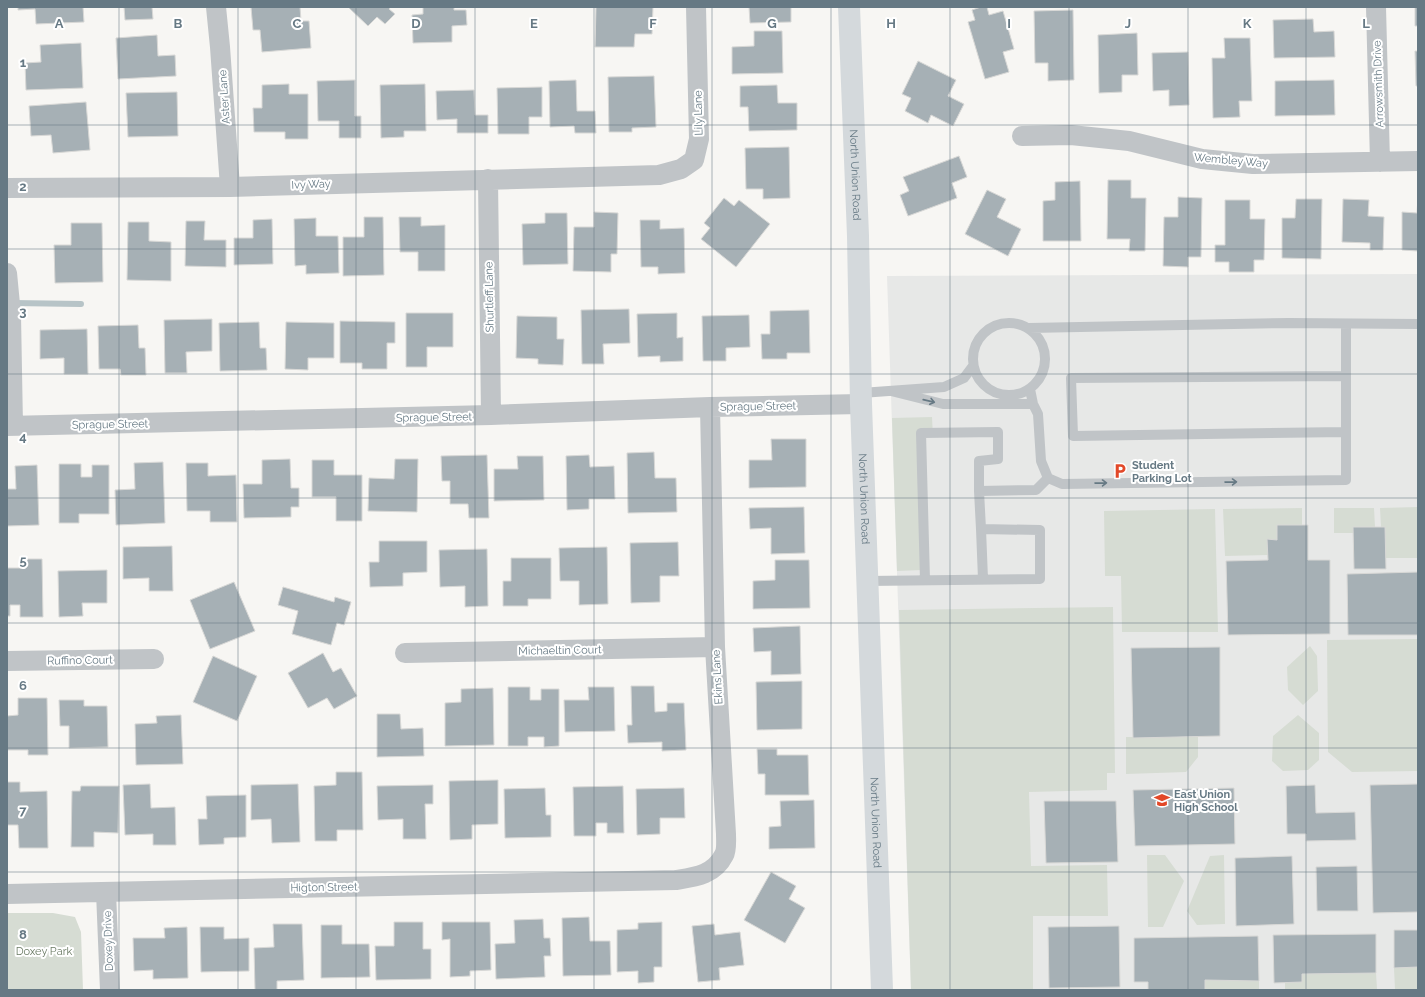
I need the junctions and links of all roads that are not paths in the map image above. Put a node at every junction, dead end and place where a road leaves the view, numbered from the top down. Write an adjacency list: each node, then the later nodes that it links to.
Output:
1 (216, 7): 10 (street, Aster Lane)
2 (696, 7): 8 (street, Lily Lane)
3 (849, 7): 20 (street, North Union Road)
4 (1376, 7): 7 (street, Arrowsmith Drive)
5 (1022, 136): 7 (street, Wembley Way)
6 (1418, 161): 7 (street, Wembley Way)
7 (1380, 162)
8 (615, 176): 9 (street, Ivy Way)
9 (488, 179): 10 (street, Ivy Way); 23 (street, Shurtleff Lane)
10 (230, 187): 11 (street, Ivy Way)
11 (7, 188)
12 (7, 273): 24 (street)
13 (1346, 324): 14 (lane); 15 (lane); 17 (lane)
14 (1418, 324)
15 (1029, 328): 16 (lane); 18 (lane)
16 (973, 366): 18 (lane); 19 (lane)
17 (1346, 376): 25 (lane); 25 (lane)
18 (1030, 389): 21 (lane)
19 (891, 392): 20 (lane); 21 (lane, one-way to 21)
20 (861, 399): 22 (street, Sprague Street); 31 (street, North Union Road)
21 (1034, 404): 26 (lane)
22 (710, 407): 23 (street, Sprague Street); 32 (street, Ekins Lane)
23 (491, 416): 24 (street, Sprague Street)
24 (10, 426)
25 (1346, 432): 26 (lane, one-way to 25)
26 (1048, 478): 27 (lane)
27 (979, 491): 28 (lane); 30 (lane)
28 (981, 529): 29 (lane); 29 (lane)
29 (983, 579): 30 (lane)
30 (925, 580): 31 (lane)
31 (867, 581): 40 (street, North Union Road)
32 (715, 647): 33 (street, Michaeltin Court); 36 (street, Ekins Lane)
33 (405, 653)
34 (154, 659): 35 (street, Ruffino Court)
35 (7, 661)
36 (641, 881): 37 (street, Higton Street)
37 (106, 892): 38 (street, Higton Street); 39 (street, Doxey Drive)
38 (7, 894)
39 (110, 990)
40 (882, 990)

